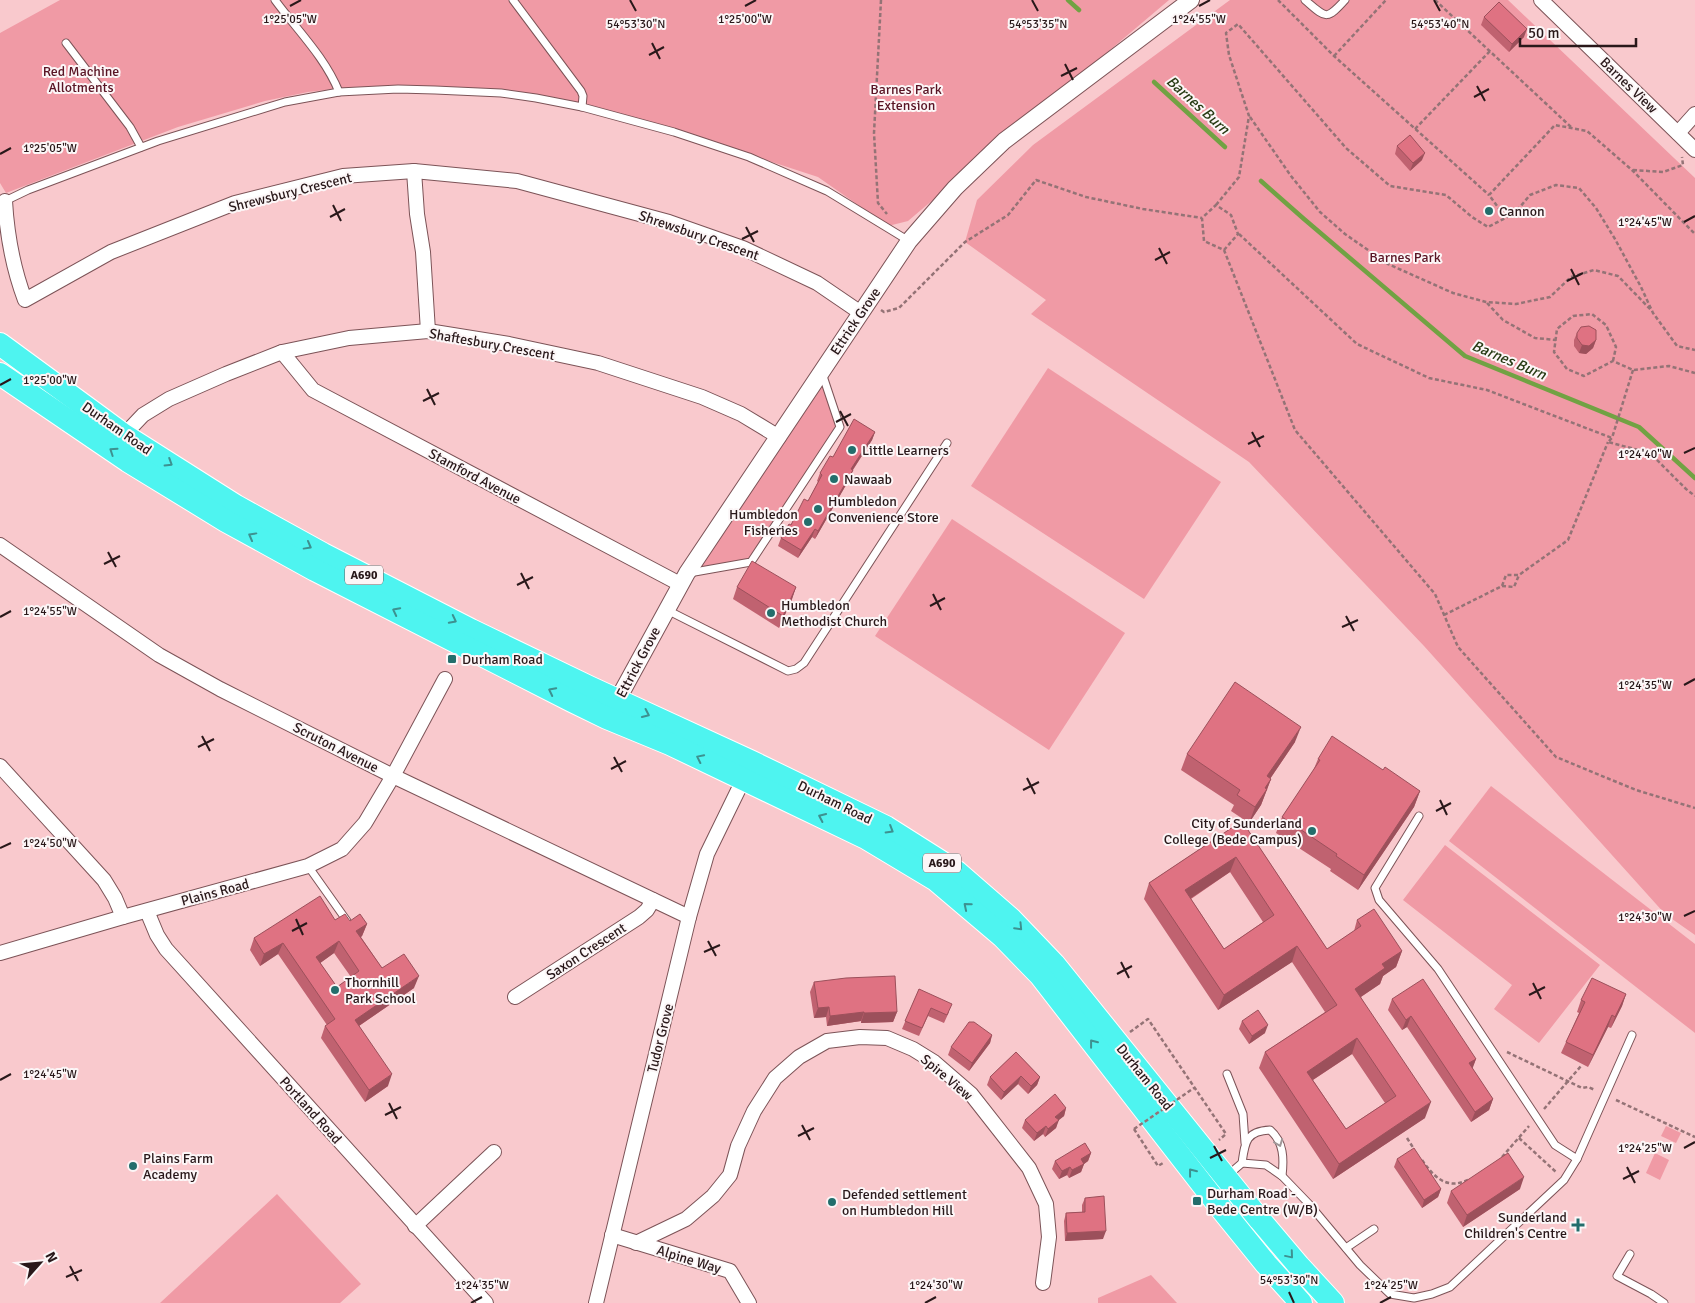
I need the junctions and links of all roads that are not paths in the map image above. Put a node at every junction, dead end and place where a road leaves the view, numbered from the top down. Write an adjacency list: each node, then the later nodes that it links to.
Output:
1 (275, 0): 8 (lane)
2 (513, 0): 9 (lane)
3 (1191, 0): 16 (street, Ettrick Grove)
4 (1306, 0): 5 (lane)
5 (1345, 0)
6 (1541, 0): 11 (street, Barnes View)
7 (66, 43): 12 (lane)
8 (339, 92): 9 (lane); 12 (lane)
9 (582, 107): 16 (lane)
10 (1695, 114): 11 (street)
11 (1678, 133): 13 (street, Barnes View)
12 (141, 148): 15 (lane)
13 (1695, 150)
14 (414, 171): 15 (street, Shrewsbury Crescent); 17 (street, Shrewsbury Crescent); 18 (street)
15 (5, 201)
16 (909, 241): 17 (street, Ettrick Grove)
17 (865, 307): 21 (street, Ettrick Grove)
18 (428, 332): 20 (street, Shaftesbury Crescent); 24 (street, Shaftesbury Crescent)
19 (0, 344): 23 (highway, Durham Road / A690)
20 (282, 352): 23 (street, Shaftesbury Crescent); 27 (street, Stamford Avenue)
21 (822, 372): 24 (street, Ettrick Grove); 27 (lane)
22 (0, 374): 30 (highway, Durham Road / A690, one-way to 22)
23 (124, 435): 30 (highway, Durham Road / A690, one-way to 30)
24 (779, 437): 27 (street, Ettrick Grove)
25 (947, 443): 28 (lane)
26 (0, 545): 33 (street, Scruton Avenue)
27 (683, 579): 28 (street, Ettrick Grove)
28 (666, 609): 30 (street, Ettrick Grove)
29 (445, 679): 33 (street, Plains Road)
30 (612, 709): 32 (highway, Durham Road / A690)
31 (0, 766): 38 (street)
32 (748, 771): 39 (street, Tudor Grove); 49 (highway, Durham Road / A690, one-way to 49); 61 (highway, Durham Road / A690, one-way to 32)
33 (393, 776): 35 (street, Plains Road); 36 (street, Scruton Avenue)
34 (1419, 816): 47 (lane)
35 (308, 866): 37 (street, Plains Road); 40 (lane)
36 (653, 900): 39 (street, Scruton Avenue); 42 (street, Saxon Crescent)
37 (147, 910): 38 (street, Plains Road); 50 (street, Portland Road)
38 (123, 917): 41 (street, Plains Road)
39 (689, 917): 53 (street, Tudor Grove)
40 (347, 921)
41 (0, 953)
42 (515, 998)
43 (1632, 1035): 47 (lane)
44 (1227, 1074): 45 (lane)
45 (1245, 1142): 48 (lane, one-way to 48); 49 (lane)
46 (494, 1152): 50 (street)
47 (1577, 1159): 55 (lane)
48 (1282, 1176): 49 (lane); 55 (lane)
49 (1227, 1178): 51 (lane); 62 (highway, Durham Road / A690, one-way to 62)
50 (415, 1226): 58 (street, Portland Road)
51 (1250, 1228)
52 (1374, 1229): 55 (lane)
53 (612, 1235): 54 (street, Alpine Way); 59 (street, Tudor Grove)
54 (636, 1242): 57 (street, Spire View); 60 (street, Alpine Way)
55 (1346, 1248)
56 (1630, 1254): 63 (lane)
57 (1043, 1283)
58 (486, 1303)
59 (596, 1303)
60 (749, 1303)
61 (1301, 1303)
62 (1333, 1303)
63 (1664, 1303)

